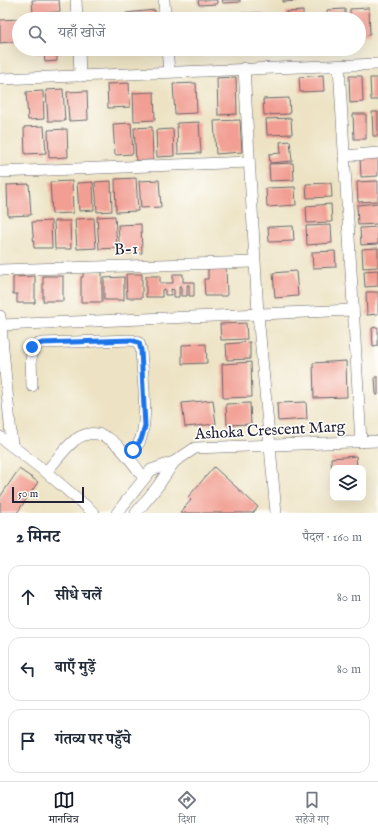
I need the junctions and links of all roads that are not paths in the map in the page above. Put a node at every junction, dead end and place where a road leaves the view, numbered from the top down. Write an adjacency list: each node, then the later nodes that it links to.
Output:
1 (76, 0): 3 (street)
2 (164, 0): 4 (street)
3 (77, 12)
4 (165, 12)
5 (79, 56): 11 (street)
6 (168, 56): 10 (street)
7 (378, 64): 8 (street)
8 (339, 66): 9 (street); 14 (street)
9 (244, 68): 10 (street); 15 (street)
10 (169, 71): 11 (street)
11 (80, 76): 12 (street)
12 (0, 79)
13 (378, 153): 14 (street)
14 (344, 156): 19 (street)
15 (249, 162): 16 (street); 17 (street)
16 (0, 172)
17 (254, 262): 18 (street, B-1); 20 (street)
18 (0, 270)
19 (353, 310): 20 (street); 25 (street)
20 (258, 314): 21 (street); 26 (street)
21 (0, 320): 27 (street)
22 (32, 386): 28 (street)
23 (0, 437): 27 (street)
24 (378, 441): 25 (street, Ashoka Crescent Marg)
25 (361, 442): 26 (street, Ashoka Crescent Marg)
26 (270, 444): 29 (street, Ashoka Crescent Marg); 35 (street)
27 (12, 446): 30 (street)
28 (125, 452): 30 (street); 31 (street)
29 (174, 462): 31 (street, Ashoka Crescent Marg); 34 (street)
30 (46, 472): 32 (street)
31 (144, 478): 33 (street, Ashoka Crescent Marg)
32 (94, 513)
33 (117, 513)
34 (136, 513)
35 (276, 513)

